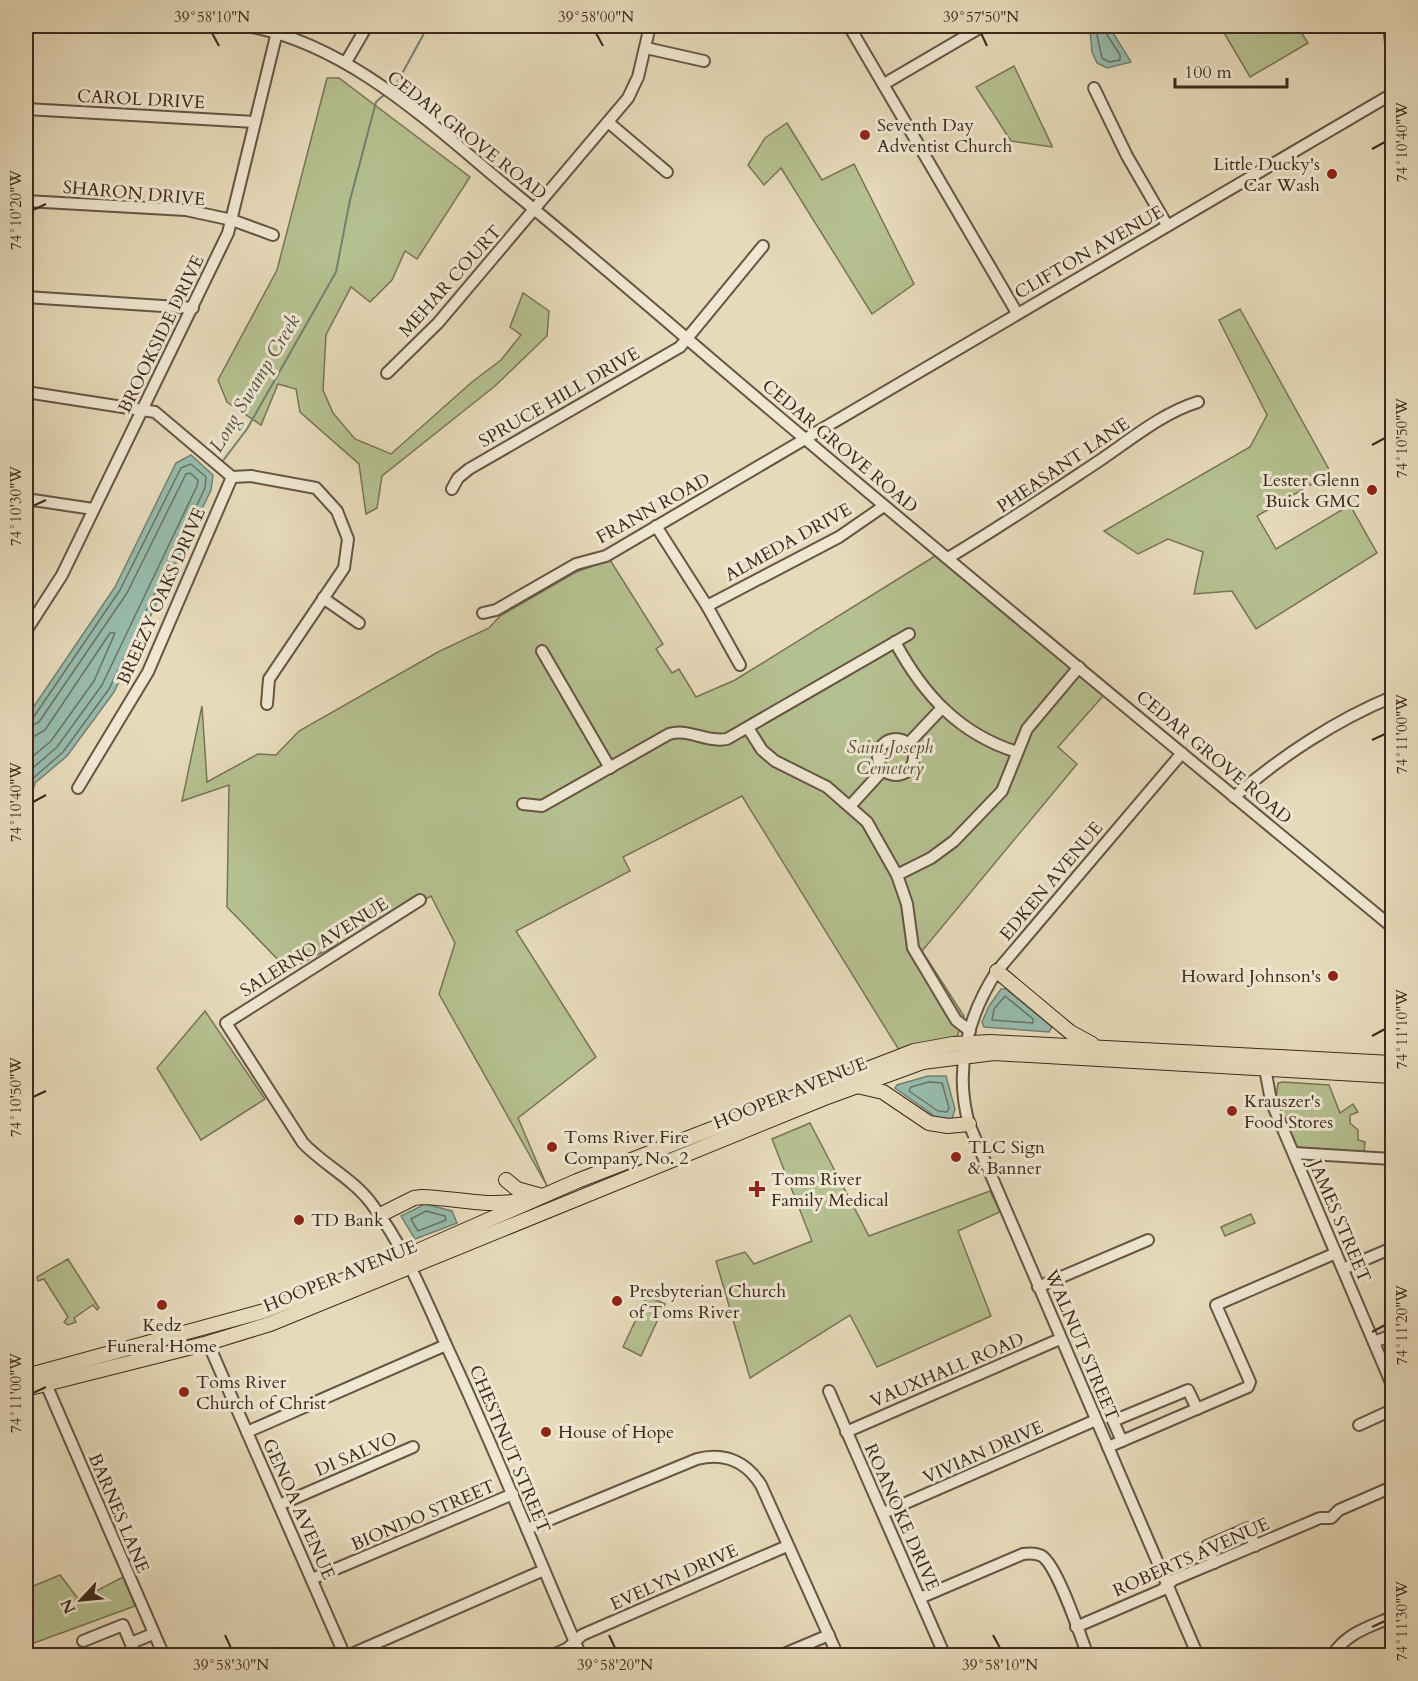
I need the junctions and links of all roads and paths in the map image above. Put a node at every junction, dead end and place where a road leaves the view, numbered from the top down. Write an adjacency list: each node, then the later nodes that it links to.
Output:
1 (247, 26): 8 (street, CEDAR GROVE ROAD)
2 (367, 26): 12 (street)
3 (650, 26): 9 (street, MEHAR COURT)
4 (849, 26): 13 (street)
5 (983, 26): 7 (street)
6 (1389, 26): 10 (street)
7 (969, 29): 13 (street)
8 (277, 32): 12 (street, CEDAR GROVE ROAD); 17 (street, BROOKSIDE DRIVE)
9 (646, 48): 11 (street); 18 (street, MEHAR COURT)
10 (1392, 51)
11 (704, 61)
12 (346, 62): 21 (street, CEDAR GROVE ROAD)
13 (884, 84): 28 (street)
14 (1094, 88): 23 (street)
15 (1392, 94): 23 (street, CLIFTON AVENUE)
16 (26, 109): 17 (street, CAROL DRIVE)
17 (255, 122): 22 (street, BROOKSIDE DRIVE)
18 (608, 122): 19 (street); 21 (street, MEHAR COURT)
19 (667, 172)
20 (26, 201): 22 (street, SHARON DRIVE)
21 (534, 209): 29 (street, CEDAR GROVE ROAD); 30 (street, MEHAR COURT)
22 (232, 220): 24 (street, SHARON DRIVE); 27 (street, BROOKSIDE DRIVE)
23 (1167, 225): 28 (street, CLIFTON AVENUE)
24 (273, 235)
25 (763, 246): 29 (street, SPRUCE HILL DRIVE)
26 (26, 297): 27 (street)
27 (193, 308): 33 (street, BROOKSIDE DRIVE)
28 (1017, 313): 34 (street, CLIFTON AVENUE)
29 (687, 338): 34 (street, CEDAR GROVE ROAD); 36 (street, SPRUCE HILL DRIVE)
30 (387, 373)
31 (26, 392): 33 (street)
32 (1197, 402): 41 (street, PHEASANT LANE)
33 (143, 408): 35 (street); 39 (street, BROOKSIDE DRIVE)
34 (803, 438): 38 (street, CEDAR GROVE ROAD); 40 (street, FRANN ROAD)
35 (224, 469): 42 (street); 61 (street, BREEZY OAKS DRIVE)
36 (452, 489)
37 (26, 500): 39 (street)
38 (884, 506): 41 (street, CEDAR GROVE ROAD); 43 (street, ALMEDA DRIVE)
39 (93, 509): 46 (street, BROOKSIDE DRIVE)
40 (656, 526): 43 (street); 44 (street, FRANN ROAD)
41 (948, 558): 51 (street, CEDAR GROVE ROAD)
42 (323, 598): 45 (street); 53 (street)
43 (707, 606): 50 (street)
44 (483, 613)
45 (359, 623)
46 (26, 631)
47 (909, 634): 48 (street)
48 (894, 642): 54 (street); 55 (street)
49 (542, 651): 59 (street)
50 (740, 665)
51 (1079, 667): 57 (street); 58 (street, CEDAR GROVE ROAD)
52 (1392, 697): 62 (street)
53 (267, 704)
54 (941, 709): 56 (street); 57 (street)
55 (748, 728): 59 (street); 64 (street)
56 (908, 744): 60 (street); 60 (street)
57 (1017, 752): 65 (street)
58 (1182, 753): 62 (street, CEDAR GROVE ROAD); 68 (street, EDKEN AVENUE)
59 (610, 768): 63 (street)
60 (883, 770): 64 (street)
61 (78, 788)
62 (1234, 796): 67 (street, CEDAR GROVE ROAD)
63 (523, 804)
64 (850, 806): 65 (street)
65 (897, 875): 70 (street)
66 (420, 900): 69 (street, SALERNO AVENUE)
67 (1392, 927)
68 (997, 971): 70 (street, EDKEN AVENUE); 71 (main road)
69 (226, 1023): 83 (street, CHESTNUT STREET)
70 (967, 1043): 71 (main road, HOOPER AVENUE); 73 (main road, HOOPER AVENUE); 75 (main road, HOOPER AVENUE); 76 (street, WALNUT STREET); 81 (main road, HOOPER AVENUE)
71 (1099, 1047): 72 (main road, HOOPER AVENUE)
72 (1392, 1063)
73 (1265, 1068): 74 (main road, HOOPER AVENUE); 77 (street, JAMES STREET)
74 (1392, 1076)
75 (857, 1086): 76 (main road); 79 (main road, HOOPER AVENUE)
76 (969, 1124): 89 (street, WALNUT STREET)
77 (1294, 1153): 78 (street); 86 (street, JAMES STREET)
78 (1392, 1159)
79 (669, 1161): 81 (main road); 87 (main road, HOOPER AVENUE)
80 (506, 1180): 82 (main road)
81 (568, 1185): 82 (main road, HOOPER AVENUE)
82 (542, 1196): 83 (main road); 87 (main road, HOOPER AVENUE)
83 (380, 1215): 87 (street, CHESTNUT STREET)
84 (1148, 1240): 89 (street)
85 (1392, 1248): 88 (street)
86 (1336, 1253): 88 (street, JAMES STREET); 100 (street)
87 (407, 1262): 92 (main road, HOOPER AVENUE); 94 (street, CHESTNUT STREET); 95 (main road, HOOPER AVENUE)
88 (1343, 1269): 93 (street, JAMES STREET)
89 (1038, 1287): 91 (street, WALNUT STREET)
90 (1392, 1335): 93 (street)
91 (1060, 1339): 102 (street, WALNUT STREET); 105 (street, VAUXHALL ROAD)
92 (208, 1342): 96 (main road, HOOPER AVENUE); 104 (street, GENOA AVENUE)
93 (1374, 1342): 97 (street, JAMES STREET)
94 (446, 1345): 104 (street); 110 (street, CHESTNUT STREET)
95 (26, 1376)
96 (46, 1383): 98 (main road, HOOPER AVENUE); 123 (street, BARNES LANE)
97 (1392, 1385)
98 (26, 1389)
99 (829, 1391): 105 (street, ROANOKE DRIVE)
100 (1197, 1409): 106 (street); 106 (street)
101 (1392, 1410): 103 (street)
102 (1096, 1420): 108 (street, WALNUT STREET); 112 (street, VIVIAN DRIVE)
103 (1359, 1425)
104 (248, 1432): 111 (street, GENOA AVENUE)
105 (846, 1432): 112 (street, ROANOKE DRIVE)
106 (1122, 1442): 108 (street)
107 (413, 1447): 111 (street, DI SALVO)
108 (1108, 1448): 119 (street, WALNUT STREET)
109 (1392, 1487): 115 (street, ROBERTS AVENUE)
110 (513, 1494): 113 (street, CHESTNUT STREET); 118 (street, BIONDO STREET)
111 (279, 1505): 118 (street, GENOA AVENUE)
112 (883, 1513): 120 (street, ROANOKE DRIVE)
113 (527, 1529): 114 (street); 117 (street, CHESTNUT STREET)
114 (787, 1546): 124 (street); 126 (street, EVELYN DRIVE)
115 (1255, 1546): 116 (street, ROBERTS AVENUE); 116 (street)
116 (1214, 1563): 119 (street, ROBERTS AVENUE)
117 (544, 1570): 126 (street, CHESTNUT STREET); 130 (street)
118 (312, 1579): 130 (street, GENOA AVENUE)
119 (1167, 1585): 122 (street, ROBERTS AVENUE); 137 (street, WALNUT STREET)
120 (920, 1598): 122 (street); 135 (street, ROANOKE DRIVE)
121 (1392, 1617): 138 (street)
122 (1076, 1627): 136 (street)
123 (153, 1634): 127 (street); 129 (street, BARNES LANE)
124 (829, 1635): 133 (street); 134 (street)
125 (83, 1641): 127 (street)
126 (575, 1642): 131 (street, EVELYN DRIVE); 132 (street, CHESTNUT STREET)
127 (131, 1643): 128 (street)
128 (136, 1656)
129 (164, 1656)
130 (346, 1656)
131 (551, 1656)
132 (582, 1656)
133 (779, 1656)
134 (838, 1656)
135 (945, 1656)
136 (1088, 1656)
137 (1198, 1656)
138 (1332, 1656)

